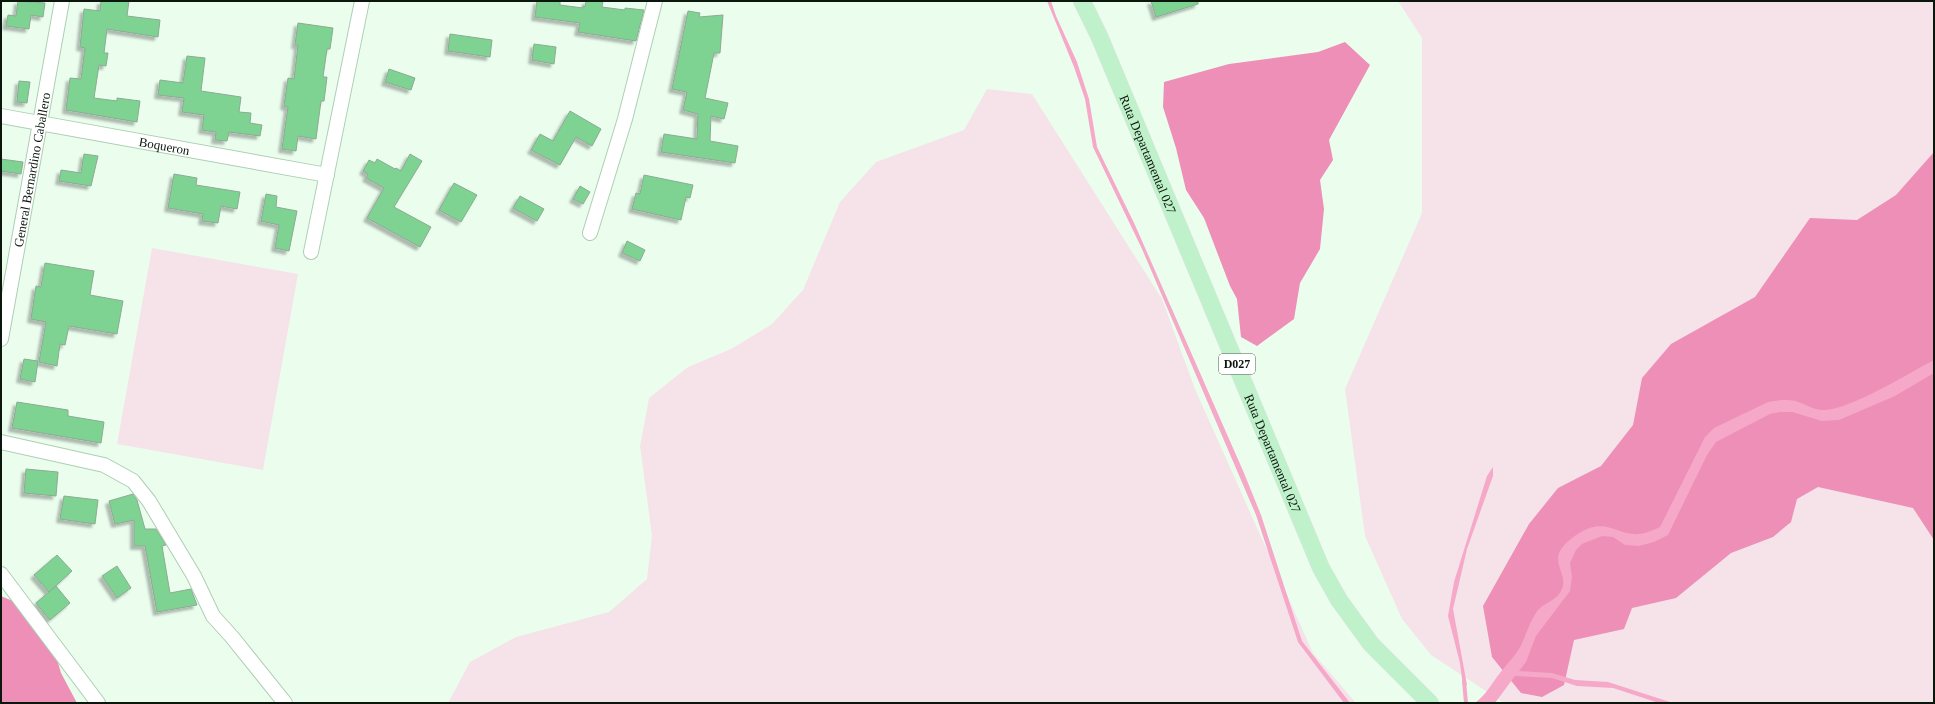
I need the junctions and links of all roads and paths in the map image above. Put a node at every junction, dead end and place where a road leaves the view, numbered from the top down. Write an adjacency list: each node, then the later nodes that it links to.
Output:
1 (62, 1): 6 (street, General Bernardino Caballero)
2 (362, 1): 7 (street)
3 (655, 1): 8 (street)
4 (1082, 1): 15 (main road, Ruta Departamental 027 / D027)
5 (1, 116): 6 (street, Boqueron)
6 (40, 123): 7 (street, Boqueron); 10 (street, General Bernardino Caballero)
7 (327, 175): 9 (street)
8 (590, 233)
9 (311, 252)
10 (1, 339)
11 (1, 442): 14 (street)
12 (1, 574): 13 (street)
13 (98, 703)
14 (285, 703)
15 (1430, 703)

